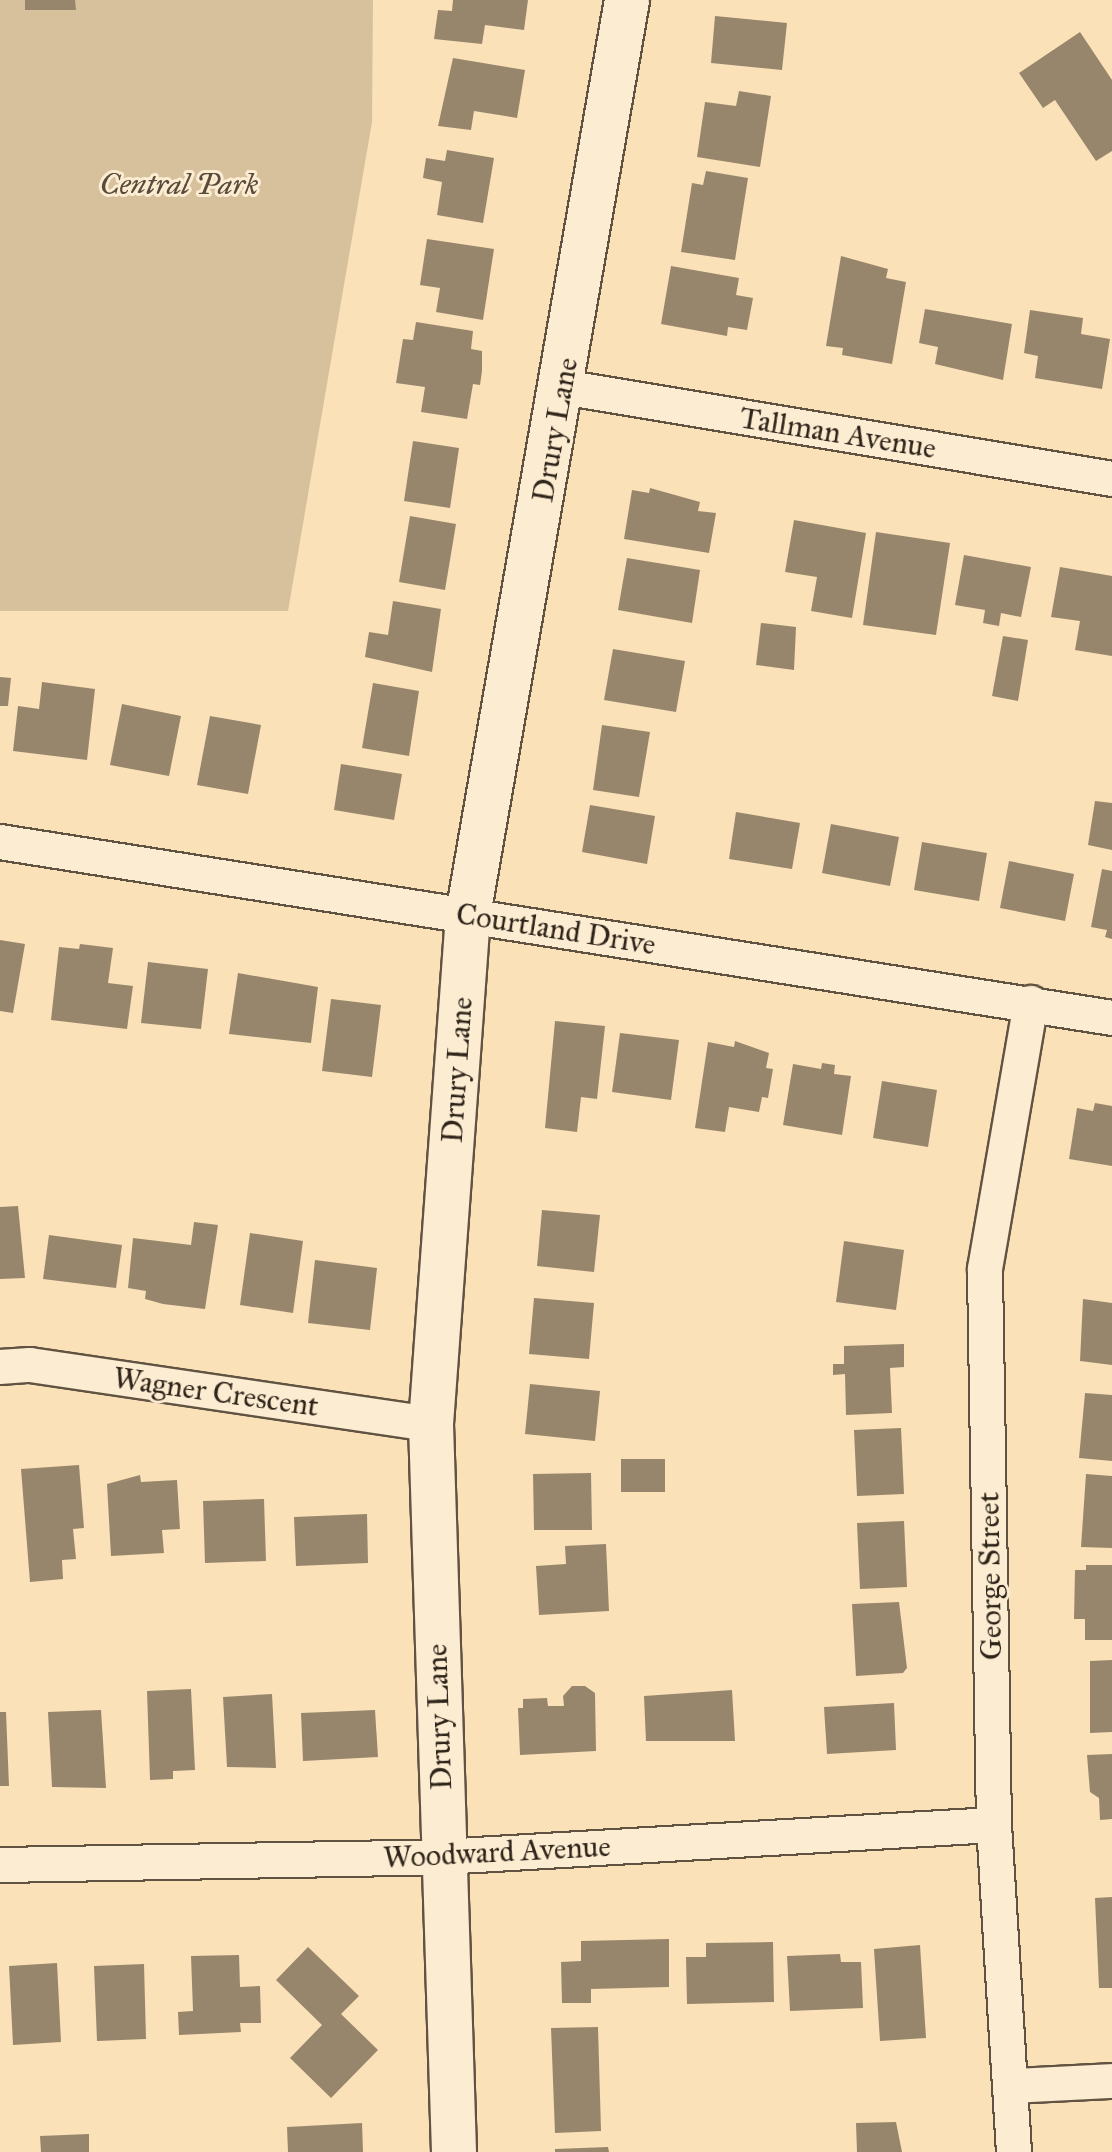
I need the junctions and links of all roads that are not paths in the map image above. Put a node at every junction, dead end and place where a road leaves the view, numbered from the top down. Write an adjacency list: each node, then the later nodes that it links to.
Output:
1 (627, 0): 2 (street, Drury Lane)
2 (563, 387): 3 (street, Tallman Avenue); 5 (street, Drury Lane)
3 (1112, 479)
4 (0, 842): 5 (street, Courtland Drive)
5 (468, 915): 6 (street, Courtland Drive); 9 (street, Drury Lane)
6 (1031, 1003): 7 (street, Courtland Drive); 10 (street, George Street)
7 (1112, 1018)
8 (0, 1367): 9 (street, Wagner Crescent)
9 (431, 1424): 11 (street, Drury Lane)
10 (994, 1825): 11 (street, Woodward Avenue); 14 (street, George Street)
11 (442, 1857): 12 (street, Woodward Avenue); 15 (street, Drury Lane)
12 (0, 1865)
13 (1112, 2081): 14 (street)
14 (1013, 2086): 16 (street, George Street)
15 (454, 2152)
16 (1014, 2152)

